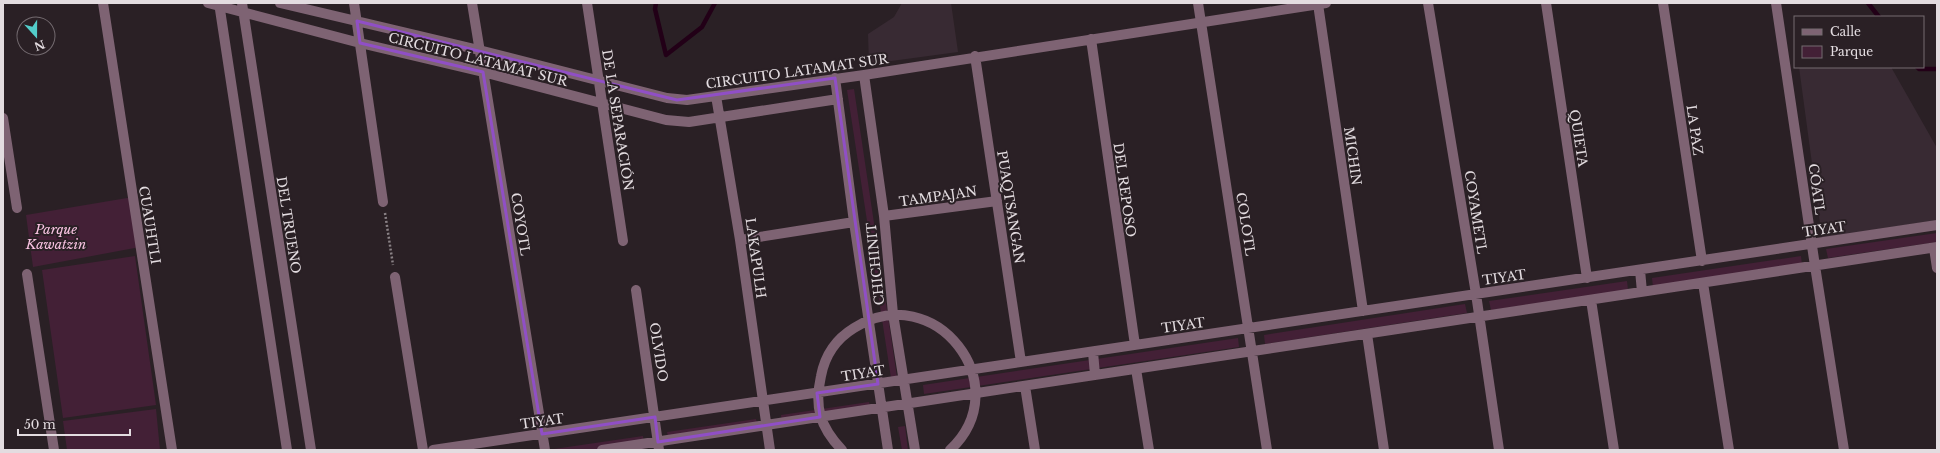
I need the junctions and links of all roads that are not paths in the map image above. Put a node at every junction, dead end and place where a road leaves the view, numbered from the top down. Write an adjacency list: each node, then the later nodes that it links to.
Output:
1 (103, 3): 79 (street, CUAUHTLI)
2 (208, 3): 12 (street, CIRCUITO LATAMAT SUR)
3 (280, 3): 15 (street, CIRCUITO LATAMAT SUR)
4 (354, 3): 15 (street)
5 (472, 3): 19 (street, COYOTL)
6 (587, 3): 24 (street, DE LA SEPARACIÓN)
7 (1198, 3): 16 (street, COLOTL)
8 (1428, 3): 50 (street, COYAMETL)
9 (1546, 3): 46 (street, QUIETA)
10 (1663, 3): 40 (street, LA PAZ)
11 (1776, 3): 38 (street, CÓATL)
12 (219, 4): 14 (street, CIRCUITO LATAMAT SUR); 80 (street)
13 (1322, 4): 16 (street, CIRCUITO LATAMAT SUR); 52 (street, MICHIN)
14 (243, 8): 18 (street, CIRCUITO LATAMAT SUR); 81 (street, DEL TRUENO)
15 (357, 21): 18 (street); 19 (street, CIRCUITO LATAMAT SUR)
16 (1201, 22): 17 (street, CIRCUITO LATAMAT SUR); 56 (street, COLOTL)
17 (1090, 39): 20 (street, CIRCUITO LATAMAT SUR); 58 (street, DEL REPOSO)
18 (360, 44): 21 (street, CIRCUITO LATAMAT SUR); 31 (street)
19 (479, 50): 21 (street, COYOTL); 24 (street, CIRCUITO LATAMAT SUR)
20 (975, 56): 22 (street, CIRCUITO LATAMAT SUR); 30 (street, PUAQTSANGAN)
21 (482, 72): 27 (street, CIRCUITO LATAMAT SUR); 76 (street, COYOTL)
22 (864, 75): 23 (street, CIRCUITO LATAMAT SUR); 33 (street, CHICHINIT)
23 (835, 78): 25 (street, CIRCUITO LATAMAT SUR); 26 (street, CHICHINIT)
24 (599, 80): 25 (street, CIRCUITO LATAMAT SUR); 27 (street, DE LA SEPARACIÓN)
25 (716, 96): 28 (street, LAKAPULH)
26 (838, 100): 28 (street, CIRCUITO LATAMAT SUR); 34 (street, CHICHINIT)
27 (602, 104): 28 (street, CIRCUITO LATAMAT SUR); 37 (street, DE LA SEPARACIÓN)
28 (719, 117): 36 (street, LAKAPULH)
29 (3, 118): 32 (street)
30 (997, 201): 33 (street, TAMPAJAN); 61 (street, PUAQTSANGAN)
31 (383, 202)
32 (17, 208)
33 (884, 216): 53 (street, CHICHINIT)
34 (854, 222): 36 (street); 55 (street, CHICHINIT)
35 (1937, 225): 38 (street, TIYAT)
36 (740, 240): 70 (street, LAKAPULH)
37 (623, 241)
38 (1812, 244): 40 (street, TIYAT); 41 (street, CÓATL)
39 (1935, 247): 41 (street); 42 (street)
40 (1702, 261): 43 (street, TIYAT)
41 (1815, 266): 47 (street); 98 (street, CÓATL)
42 (1937, 268)
43 (1640, 270): 46 (street, TIYAT); 49 (street)
44 (27, 274): 78 (street)
45 (395, 277): 82 (street)
46 (1587, 278): 50 (street, TIYAT)
47 (1703, 283): 49 (street); 97 (street)
48 (636, 290): 73 (street, OLVIDO)
49 (1642, 292): 51 (street)
50 (1476, 294): 52 (street, TIYAT); 54 (street, COYAMETL)
51 (1591, 300): 54 (street); 96 (street)
52 (1363, 311): 56 (street, TIYAT)
53 (893, 314): 55 (street); 63 (street); 65 (street, CHICHINIT)
54 (1479, 317): 57 (street); 95 (street, COYAMETL)
55 (868, 319): 66 (street, CHICHINIT); 68 (street)
56 (1249, 328): 58 (street, TIYAT); 59 (street, COLOTL)
57 (1367, 334): 59 (street); 94 (street)
58 (1134, 345): 60 (street, TIYAT)
59 (1252, 351): 62 (street); 93 (street, COLOTL)
60 (1093, 352): 61 (street, TIYAT); 64 (street)
61 (1021, 362): 63 (street, TIYAT)
62 (1136, 369): 64 (street); 92 (street)
63 (972, 370): 65 (street, TIYAT); 69 (street)
64 (1095, 375): 67 (street)
65 (903, 380): 66 (street, TIYAT); 71 (street, CHICHINIT)
66 (878, 384): 68 (street, TIYAT); 72 (street, CHICHINIT)
67 (1025, 386): 69 (street); 91 (street)
68 (817, 393): 70 (street, TIYAT); 74 (street)
69 (976, 393): 71 (street); 90 (street)
70 (763, 401): 73 (street, TIYAT); 75 (street, LAKAPULH)
71 (908, 404): 72 (street); 89 (street, CHICHINIT)
72 (882, 408): 74 (street); 88 (street, CHICHINIT)
73 (656, 417): 76 (street, TIYAT); 77 (street, OLVIDO)
74 (820, 417): 75 (street); 87 (street)
75 (766, 425): 77 (street); 86 (street, LAKAPULH)
76 (542, 434): 83 (street, TIYAT); 84 (street, COYOTL)
77 (658, 446): 85 (street)
78 (54, 450)
79 (172, 450)
80 (287, 450)
81 (311, 450)
82 (423, 450)
83 (433, 450)
84 (545, 450)
85 (602, 450)
86 (770, 450)
87 (842, 450)
88 (888, 450)
89 (915, 450)
90 (950, 450)
91 (1035, 450)
92 (1149, 450)
93 (1267, 450)
94 (1384, 450)
95 (1499, 450)
96 (1614, 450)
97 (1730, 450)
98 (1844, 450)

